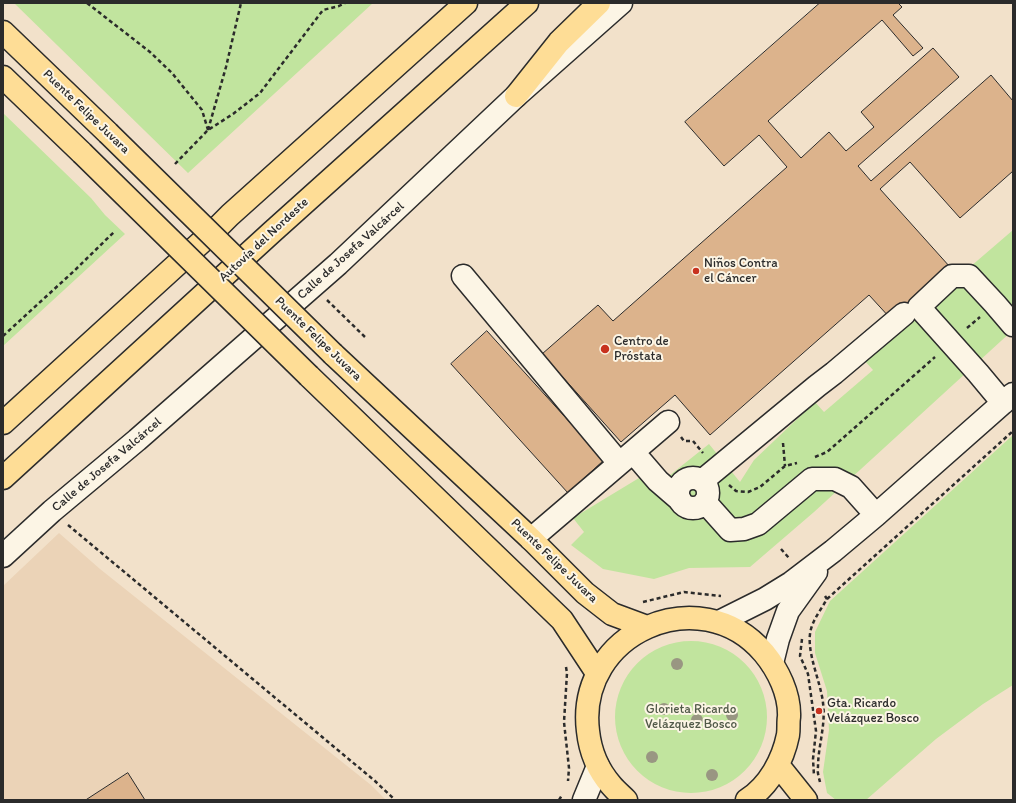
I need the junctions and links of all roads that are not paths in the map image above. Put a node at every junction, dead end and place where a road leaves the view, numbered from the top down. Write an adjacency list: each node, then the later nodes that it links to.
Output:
1 (466, 3): 13 (main road)
2 (527, 3): 15 (main road, Autovía del Nordeste)
3 (599, 3): 7 (main road)
4 (621, 3): 7 (street, Calle de Josefa Valcárcel)
5 (3, 32): 20 (main road, Puente Felipe Juvara, bridge)
6 (3, 77): 26 (main road, bridge)
7 (516, 96): 21 (street, Calle de Josefa Valcárcel)
8 (463, 276): 14 (street)
9 (904, 314): 16 (street)
10 (1013, 325): 11 (street)
11 (1008, 399): 19 (street)
12 (668, 422): 14 (street)
13 (3, 423)
14 (626, 458): 17 (street); 20 (street)
15 (3, 478)
16 (702, 481): 17 (street); 18 (street)
17 (680, 500): 18 (street)
18 (705, 502): 19 (street)
19 (876, 515): 22 (street)
20 (531, 539): 24 (main road, Puente Felipe Juvara)
21 (3, 556)
22 (806, 576): 23 (street); 25 (street)
23 (719, 622): 24 (main road); 25 (main road)
24 (647, 626): 26 (main road)
25 (772, 663): 27 (main road)
26 (597, 673): 28 (main road)
27 (778, 765): 31 (main road); 32 (main road)
28 (598, 766): 29 (street); 30 (main road)
29 (584, 800)
30 (626, 800)
31 (747, 800)
32 (806, 800)

